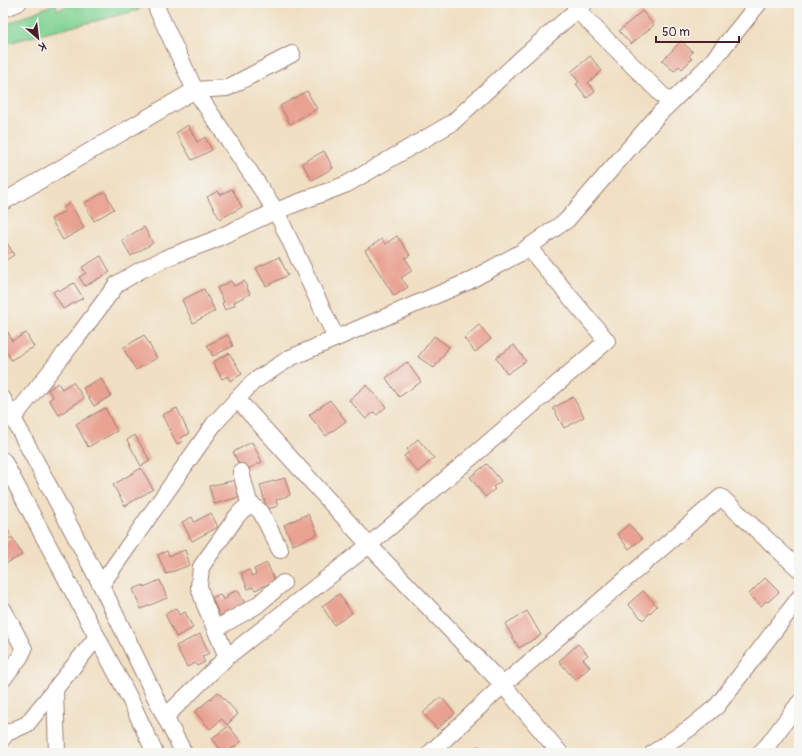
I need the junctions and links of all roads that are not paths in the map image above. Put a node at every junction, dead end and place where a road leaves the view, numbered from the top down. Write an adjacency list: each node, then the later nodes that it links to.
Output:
1 (18, 3): 5 (street)
2 (158, 3): 7 (street)
3 (759, 3): 8 (street)
4 (579, 5): 8 (street); 10 (street)
5 (3, 9)
6 (292, 54): 7 (street)
7 (195, 90): 9 (street); 10 (street)
8 (670, 103): 11 (street)
9 (3, 202)
10 (276, 211): 12 (street); 15 (street)
11 (528, 247): 12 (street); 19 (street)
12 (336, 338): 14 (street)
13 (3, 399): 15 (street)
14 (237, 399): 19 (street); 23 (street)
15 (13, 418): 23 (street)
16 (3, 460): 27 (street)
17 (241, 472): 18 (street)
18 (250, 506): 20 (street); 26 (street)
19 (370, 545): 28 (street); 30 (street)
20 (280, 550)
21 (799, 569): 30 (street)
22 (283, 583): 26 (street)
23 (101, 585): 33 (street)
24 (799, 598): 40 (street)
25 (3, 608): 29 (street)
26 (215, 629): 28 (street)
27 (97, 637): 31 (street); 36 (street)
28 (227, 657): 33 (street)
29 (3, 679)
30 (503, 684): 38 (street); 39 (street)
31 (55, 690): 34 (street); 35 (street)
32 (799, 703): 41 (street)
33 (165, 717): 37 (street)
34 (3, 737)
35 (57, 753)
36 (155, 753)
37 (184, 753)
38 (430, 753)
39 (560, 753)
40 (653, 753)
41 (760, 753)

